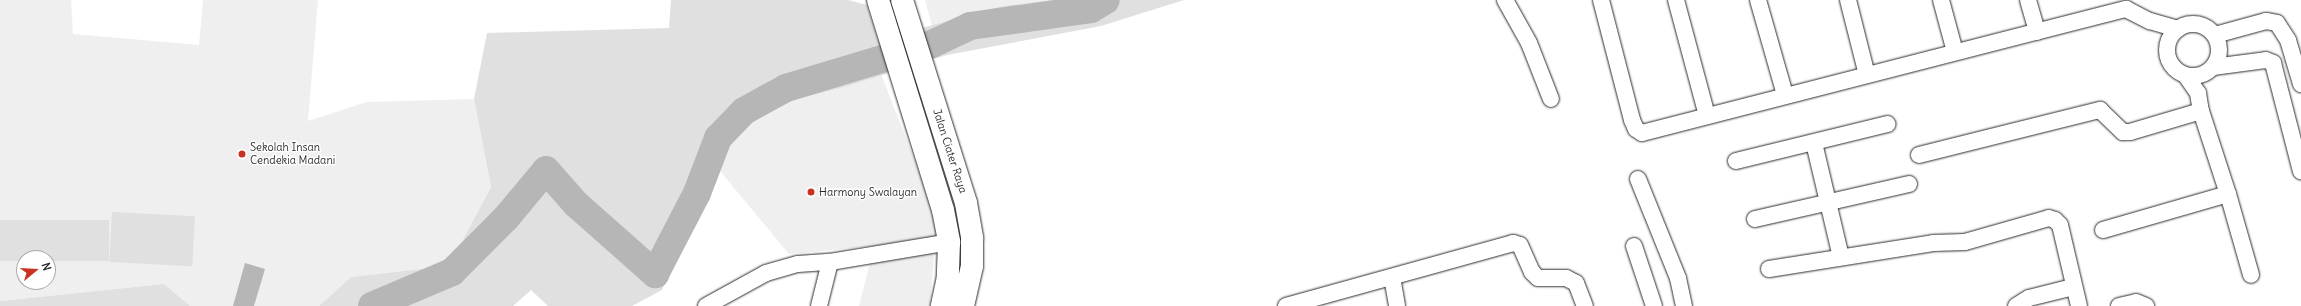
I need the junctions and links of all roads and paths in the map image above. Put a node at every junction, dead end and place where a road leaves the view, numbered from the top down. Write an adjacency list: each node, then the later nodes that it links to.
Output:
1 (878, 0): 37 (main road, Jalan Ciater Raya)
2 (902, 0): 48 (main road, Jalan Ciater Raya)
3 (1505, 0): 22 (street)
4 (1601, 0): 25 (street)
5 (1676, 0): 25 (street)
6 (1758, 0): 21 (street)
7 (1848, 0): 16 (street)
8 (1941, 0): 14 (street)
9 (2028, 0): 11 (street)
10 (2125, 5): 11 (street); 12 (street)
11 (2037, 32): 14 (street)
12 (2173, 35): 13 (street); 17 (street)
13 (2215, 35): 15 (street); 18 (street)
14 (1956, 52): 16 (street)
15 (2208, 71): 17 (street); 19 (street); 23 (street)
16 (1867, 75): 21 (street)
17 (2186, 76): 19 (street)
18 (2301, 84)
19 (2198, 93): 24 (street)
20 (2301, 93): 23 (street)
21 (1785, 95): 25 (street)
22 (1551, 99)
23 (2284, 99): 30 (street)
24 (2201, 111): 28 (street); 33 (street)
25 (1707, 116)
26 (1888, 124): 27 (street)
27 (1814, 143): 29 (street); 34 (street)
28 (1919, 155)
29 (1736, 161)
30 (2301, 171)
31 (1638, 178): 53 (street)
32 (1909, 184): 34 (street)
33 (2228, 194): 36 (street); 42 (street)
34 (1829, 201): 35 (street); 39 (street)
35 (1755, 219)
36 (2103, 230)
37 (949, 242): 40 (street); 47 (main road, Jalan Ciater Raya)
38 (1634, 246): 52 (street)
39 (1841, 258): 41 (street); 44 (street)
40 (830, 262): 45 (street); 46 (street)
41 (1769, 269)
42 (2251, 275)
43 (1392, 277): 49 (street); 50 (street); 51 (street)
44 (2073, 287): 54 (street); 55 (street)
45 (706, 306)
46 (819, 306)
47 (942, 306)
48 (964, 306)
49 (1286, 306)
50 (1397, 306)
51 (1585, 306)
52 (1654, 306)
53 (1684, 306)
54 (2016, 306)
55 (2079, 306)

